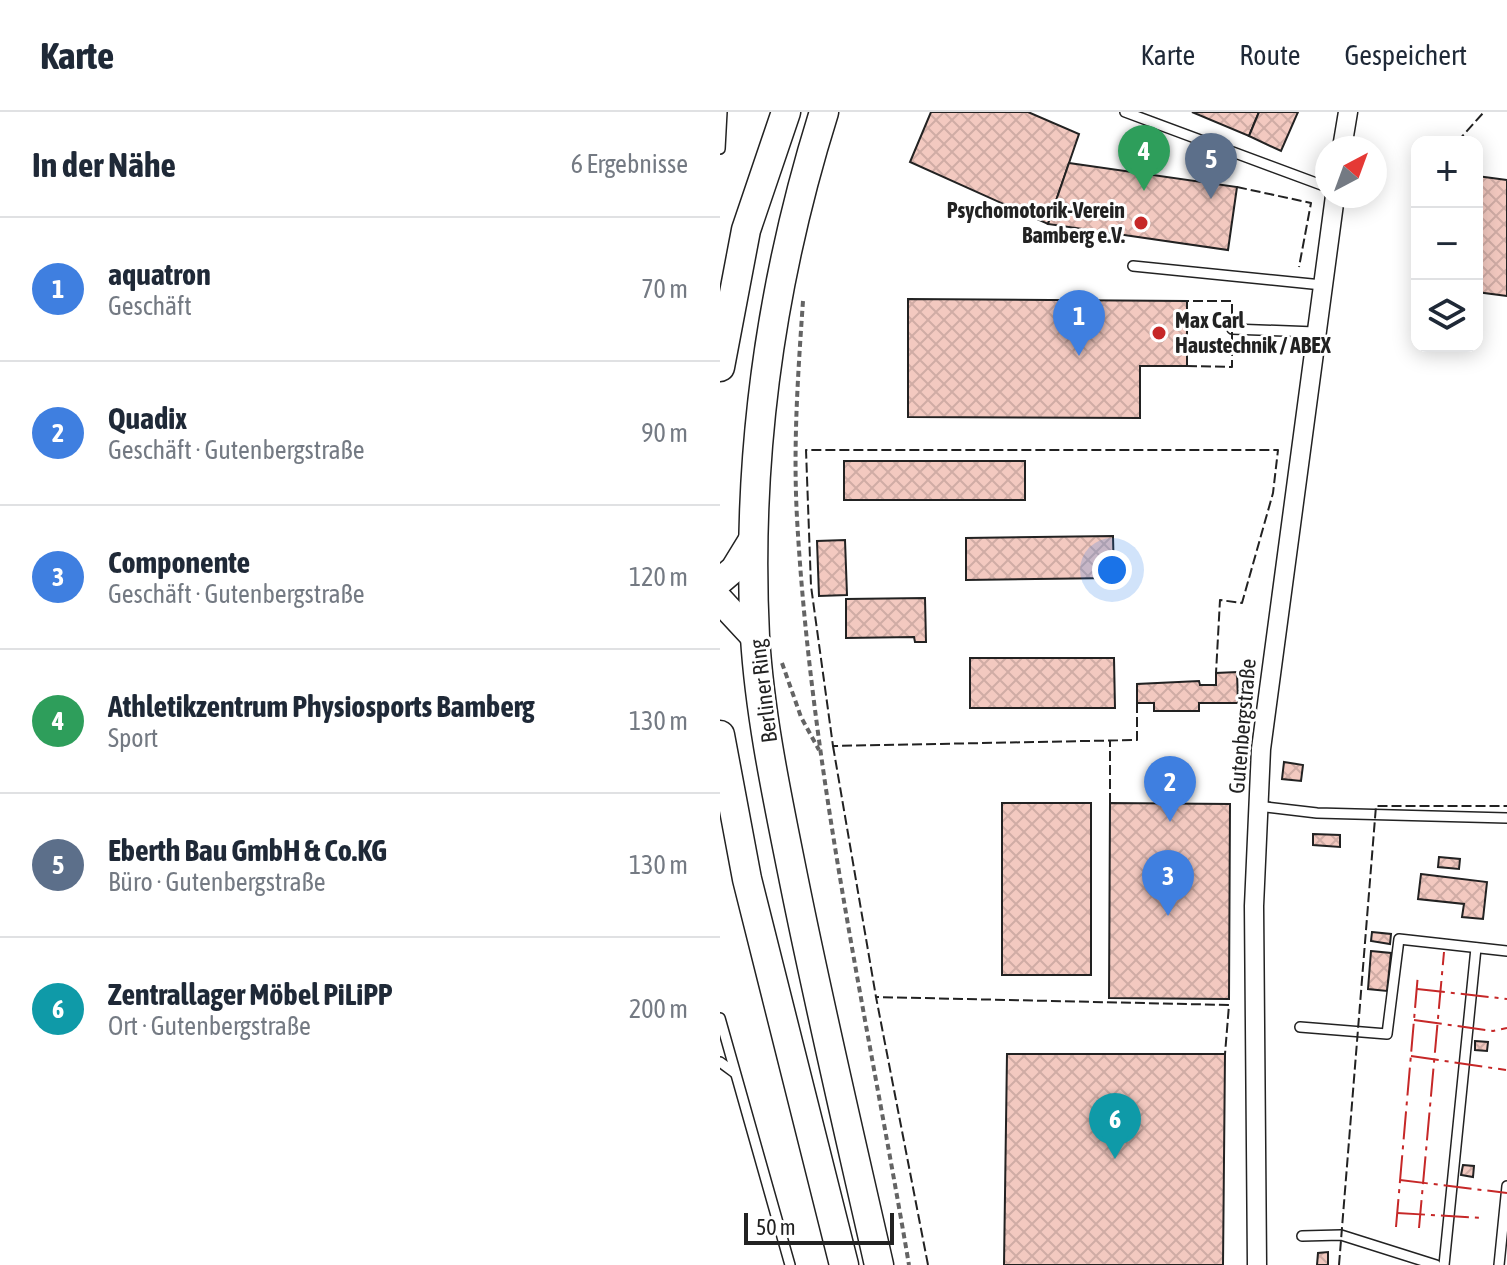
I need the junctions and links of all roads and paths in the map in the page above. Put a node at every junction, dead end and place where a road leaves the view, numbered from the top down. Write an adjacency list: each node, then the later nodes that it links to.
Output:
1 (722, 112): 7 (lane)
2 (786, 112): 15 (main road)
3 (824, 112): 16 (main road, Berliner Ring)
4 (1125, 112): 8 (lane)
5 (1348, 112): 6 (street)
6 (1344, 136)
7 (720, 149)
8 (1315, 183)
9 (1333, 208): 11 (street, Gutenbergstraße)
10 (1133, 266): 11 (lane)
11 (1322, 285): 14 (street, Gutenbergstraße)
12 (803, 298): 34 (path)
13 (1232, 329): 14 (lane)
14 (1315, 332): 21 (street, Gutenbergstraße)
15 (720, 367)
16 (753, 538): 17 (street); 19 (main road, Berliner Ring)
17 (720, 581)
18 (720, 600): 19 (street)
19 (756, 639): 33 (main road, Berliner Ring)
20 (721, 744): 32 (main road)
21 (1258, 806): 22 (lane); 35 (street, Gutenbergstraße)
22 (1507, 818)
23 (1476, 948): 24 (lane); 26 (lane); 37 (lane)
24 (1507, 951)
25 (720, 1018): 28 (lane)
26 (1300, 1027)
27 (720, 1062): 28 (lane)
28 (735, 1073): 31 (lane)
29 (1507, 1186): 38 (lane)
30 (1302, 1236): 36 (lane)
31 (790, 1265)
32 (844, 1265)
33 (879, 1265)
34 (909, 1265)
35 (1257, 1265)
36 (1436, 1265)
37 (1444, 1265)
38 (1499, 1265)

